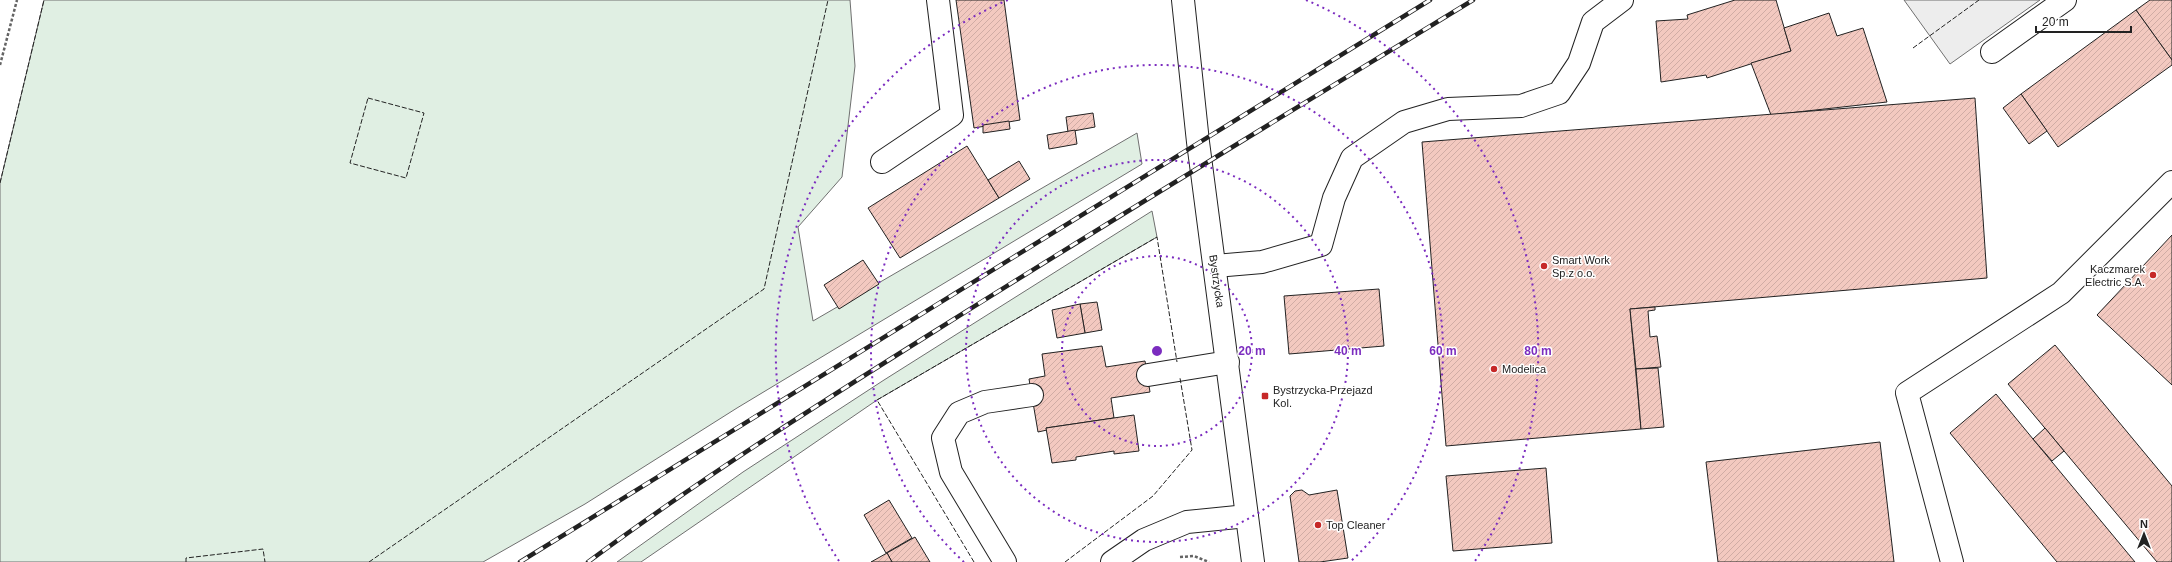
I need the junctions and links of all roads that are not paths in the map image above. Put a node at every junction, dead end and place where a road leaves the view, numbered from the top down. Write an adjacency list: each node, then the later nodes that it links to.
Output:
1 (938, 0): 6 (street)
2 (1183, 0): 8 (street, Bystrzycka)
3 (1622, 0): 8 (street)
4 (2065, 0): 5 (street)
5 (1992, 52)
6 (882, 162)
7 (2172, 182): 16 (street)
8 (1215, 266): 9 (street, Bystrzycka)
9 (1228, 362): 10 (street); 12 (street, Bystrzycka)
10 (1148, 375)
11 (1032, 396): 13 (street)
12 (1247, 516): 14 (street); 15 (street, Bystrzycka)
13 (1005, 562)
14 (1112, 562)
15 (1253, 562)
16 (1952, 562)

